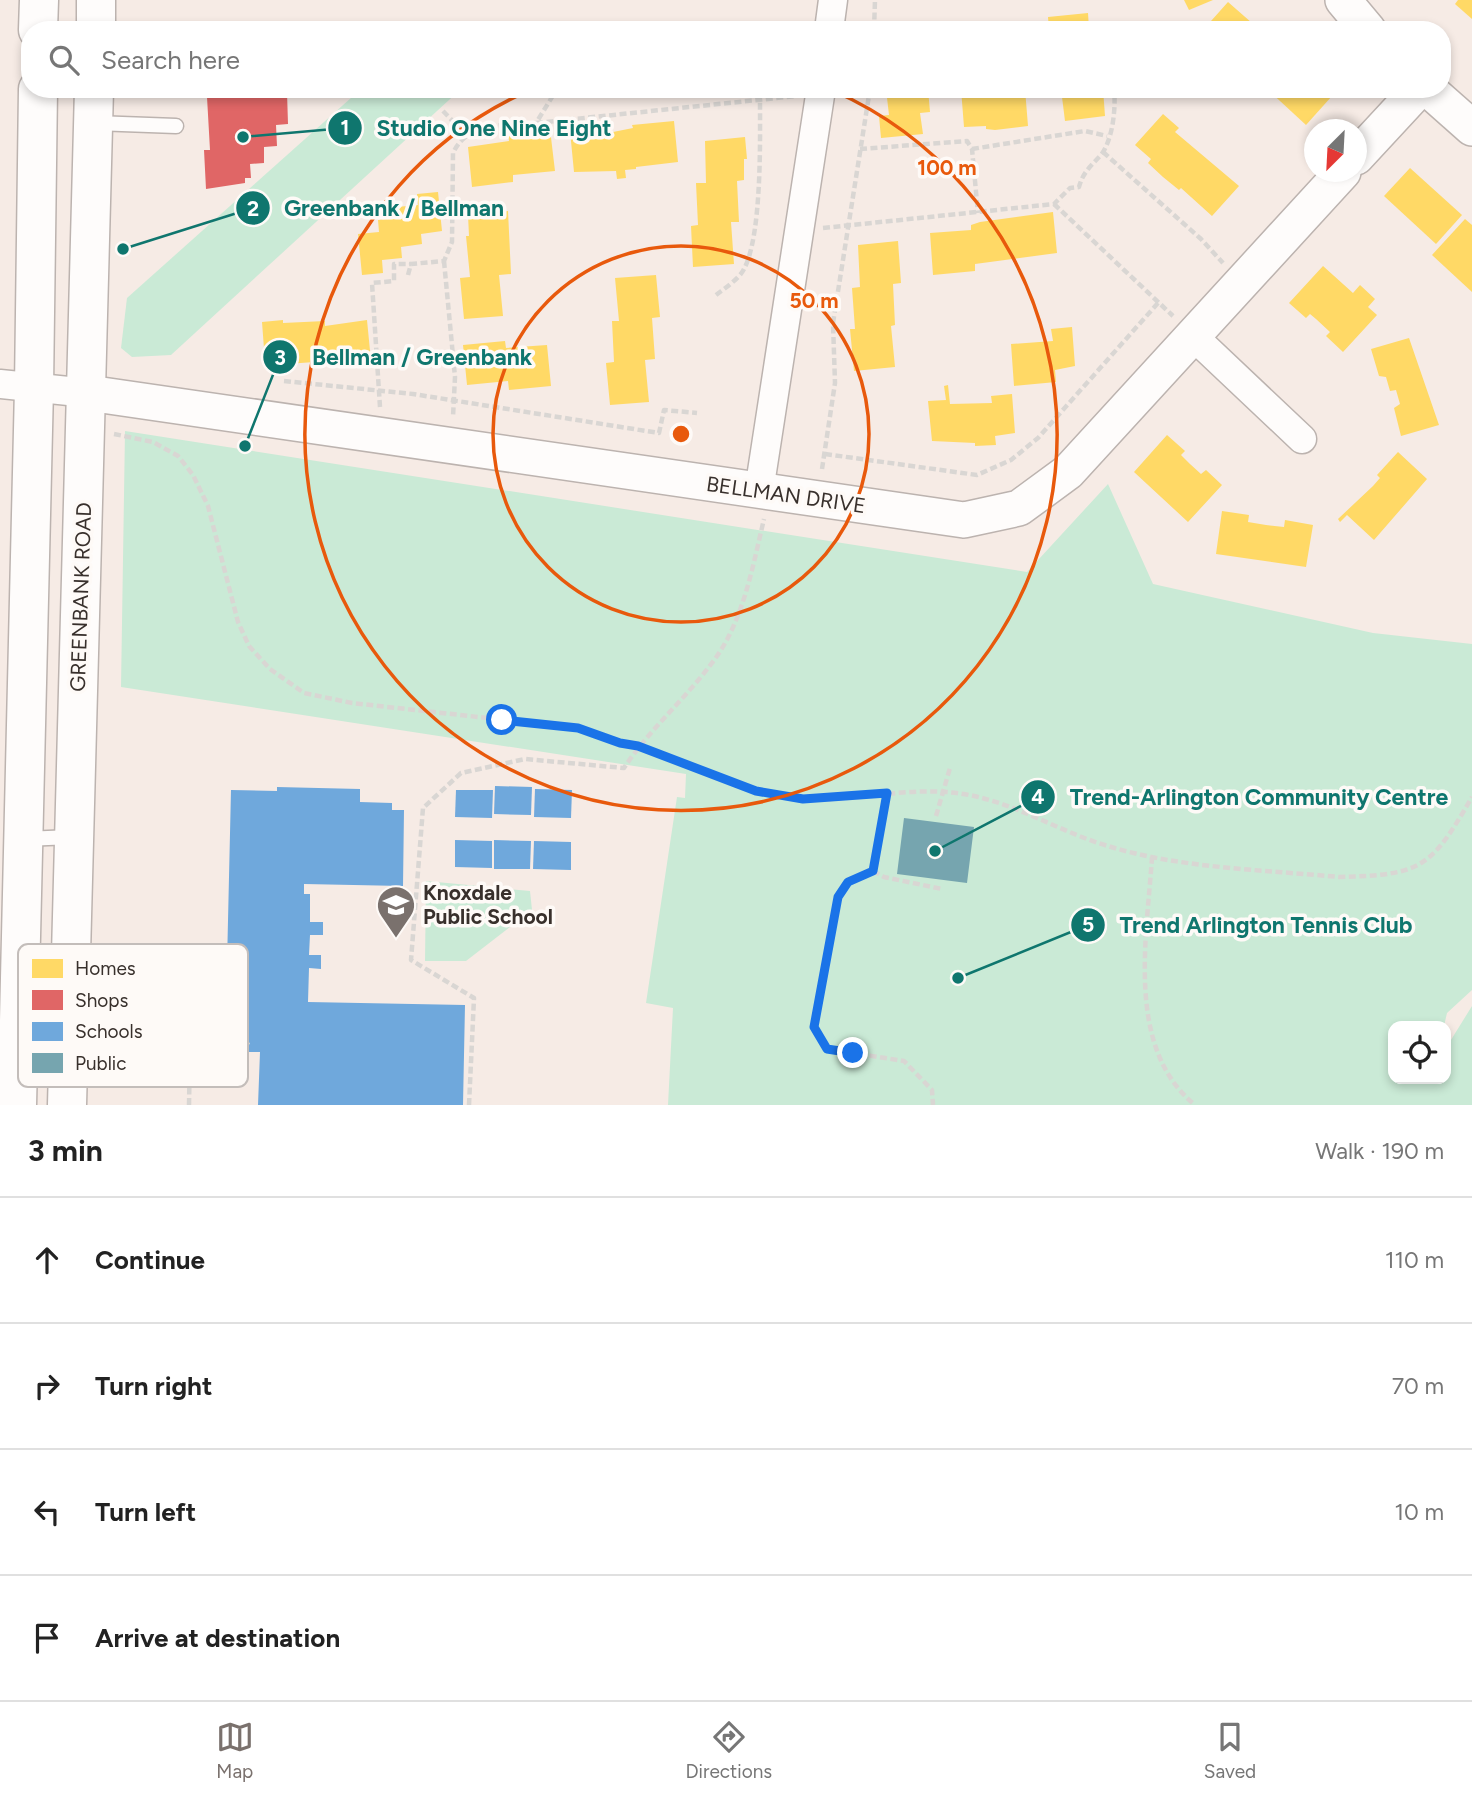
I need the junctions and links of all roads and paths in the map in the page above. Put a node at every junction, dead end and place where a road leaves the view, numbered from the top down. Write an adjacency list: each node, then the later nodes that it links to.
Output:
1 (39, 0): 6 (main road)
2 (96, 0): 7 (main road)
3 (833, 0): 8 (street)
4 (875, 0): 9 (path)
5 (1343, 0): 10 (street)
6 (38, 21)
7 (96, 21)
8 (830, 21)
9 (874, 21)
10 (1360, 21)
11 (37, 98): 44 (main road)
12 (551, 98): 22 (path)
13 (773, 98): 19 (path)
14 (811, 98): 35 (street)
15 (868, 98): 28 (path)
16 (1115, 98): 26 (path)
17 (1411, 98): 27 (street)
18 (1437, 98): 24 (street)
19 (760, 100): 22 (path); 40 (path)
20 (94, 106): 23 (lane); 46 (main road, GREENBANK ROAD)
21 (443, 111): 25 (path)
22 (536, 123): 25 (path)
23 (176, 126)
24 (1472, 128)
25 (467, 136): 36 (path)
26 (1107, 136): 29 (path); 30 (path)
27 (1367, 145)
28 (860, 149): 29 (path); 34 (path)
29 (972, 149): 33 (path)
30 (1103, 152): 32 (path); 39 (path)
31 (1334, 182): 39 (street, BELLMAN DRIVE)
32 (1054, 204): 33 (path); 41 (path)
33 (978, 213): 34 (path)
34 (848, 227): 35 (path); 53 (path)
35 (800, 229): 55 (street)
36 (444, 261): 37 (path); 47 (path)
37 (411, 264): 38 (path); 45 (path)
38 (408, 275)
39 (1241, 282): 42 (street, BELLMAN DRIVE)
40 (716, 295)
41 (1158, 303): 42 (path); 53 (path)
42 (1193, 336): 51 (street); 54 (street, BELLMAN DRIVE)
43 (284, 381): 45 (path)
44 (17, 386): 46 (street); 63 (main road)
45 (381, 391): 47 (path); 50 (path)
46 (88, 393): 50 (street, BELLMAN DRIVE); 62 (main road, GREENBANK ROAD)
47 (454, 400): 48 (path); 52 (path)
48 (697, 413)
49 (112, 434): 56 (path)
50 (377, 436): 52 (street, BELLMAN DRIVE)
51 (1302, 439)
52 (452, 446): 55 (street, BELLMAN DRIVE)
53 (825, 454): 54 (path)
54 (817, 499): 55 (street, BELLMAN DRIVE)
55 (762, 505): 56 (path)
56 (638, 746): 59 (path); 75 (path)
57 (950, 768): 58 (path)
58 (943, 792): 59 (path); 61 (path); 64 (path)
59 (887, 793): 65 (path)
60 (1472, 797): 64 (path)
61 (936, 816)
62 (72, 837): 63 (lane); 68 (main road, GREENBANK ROAD)
63 (21, 839): 67 (main road)
64 (1152, 857): 77 (path)
65 (873, 871): 66 (path); 76 (path)
66 (942, 889)
67 (19, 944)
68 (70, 944)
69 (18, 1038): 72 (main road)
70 (67, 1087): 73 (main road, GREENBANK ROAD)
71 (189, 1087): 74 (path)
72 (17, 1105)
73 (67, 1105)
74 (189, 1105)
75 (469, 1105)
76 (933, 1105)
77 (1195, 1105)

